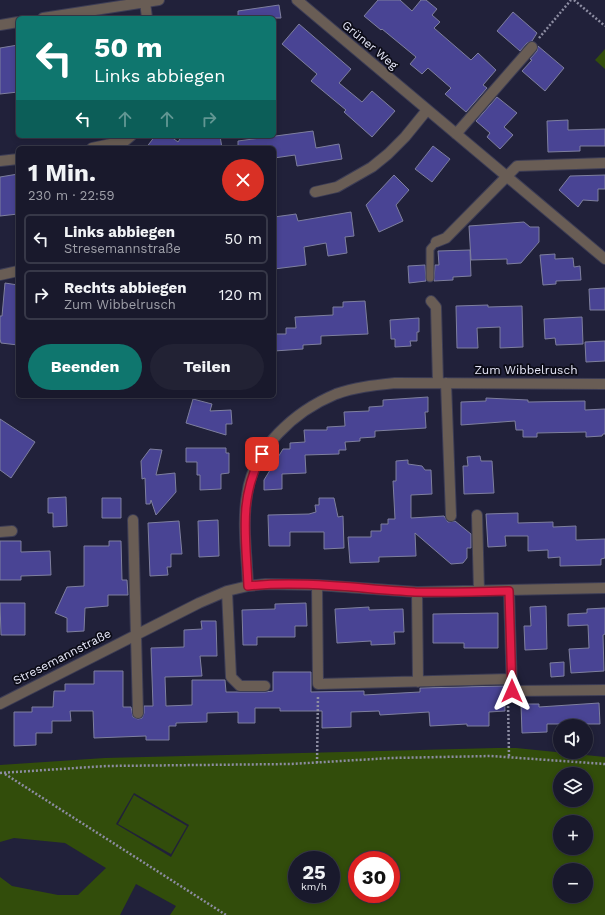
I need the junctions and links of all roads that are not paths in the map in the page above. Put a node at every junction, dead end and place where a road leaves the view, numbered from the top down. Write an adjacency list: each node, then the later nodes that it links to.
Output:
1 (159, 0): 3 (street)
2 (297, 0): 9 (street, Grüner Weg)
3 (144, 2): 4 (street); 5 (street)
4 (56, 16)
5 (147, 16)
6 (16, 22): 7 (street)
7 (0, 25)
8 (532, 47): 10 (street)
9 (427, 110): 10 (street, Grüner Weg); 17 (street)
10 (456, 134): 16 (street, Grüner Weg)
11 (128, 138): 12 (street)
12 (101, 146)
13 (16, 159): 14 (street)
14 (0, 162)
15 (605, 163): 16 (street)
16 (505, 175): 18 (street); 19 (street, Grüner Weg)
17 (315, 192)
18 (436, 242): 22 (lane)
19 (605, 259)
20 (16, 271): 21 (street)
21 (0, 275)
22 (430, 278)
23 (431, 301): 24 (street)
24 (442, 382): 25 (street, Zum Wibbelrusch); 27 (street); 32 (street, Zum Wibbelrusch)
25 (605, 384)
26 (477, 515): 35 (street)
27 (451, 516)
28 (133, 520): 38 (street)
29 (12, 531): 30 (street)
30 (0, 532)
31 (317, 585): 32 (street, Stresemannstraße); 37 (street, Stresemannstraße); 40 (street)
32 (248, 586): 34 (street, Stresemannstraße)
33 (605, 588): 36 (street, Stresemannstraße)
34 (227, 591): 38 (street, Stresemannstraße); 41 (street)
35 (479, 591): 36 (street, Stresemannstraße); 37 (street, Stresemannstraße)
36 (509, 591): 39 (street)
37 (417, 592): 40 (street)
38 (136, 634): 43 (street, Stresemannstraße); 44 (street)
39 (512, 679): 40 (street); 42 (street)
40 (418, 682)
41 (265, 686)
42 (605, 690)
43 (0, 704)
44 (138, 713)

